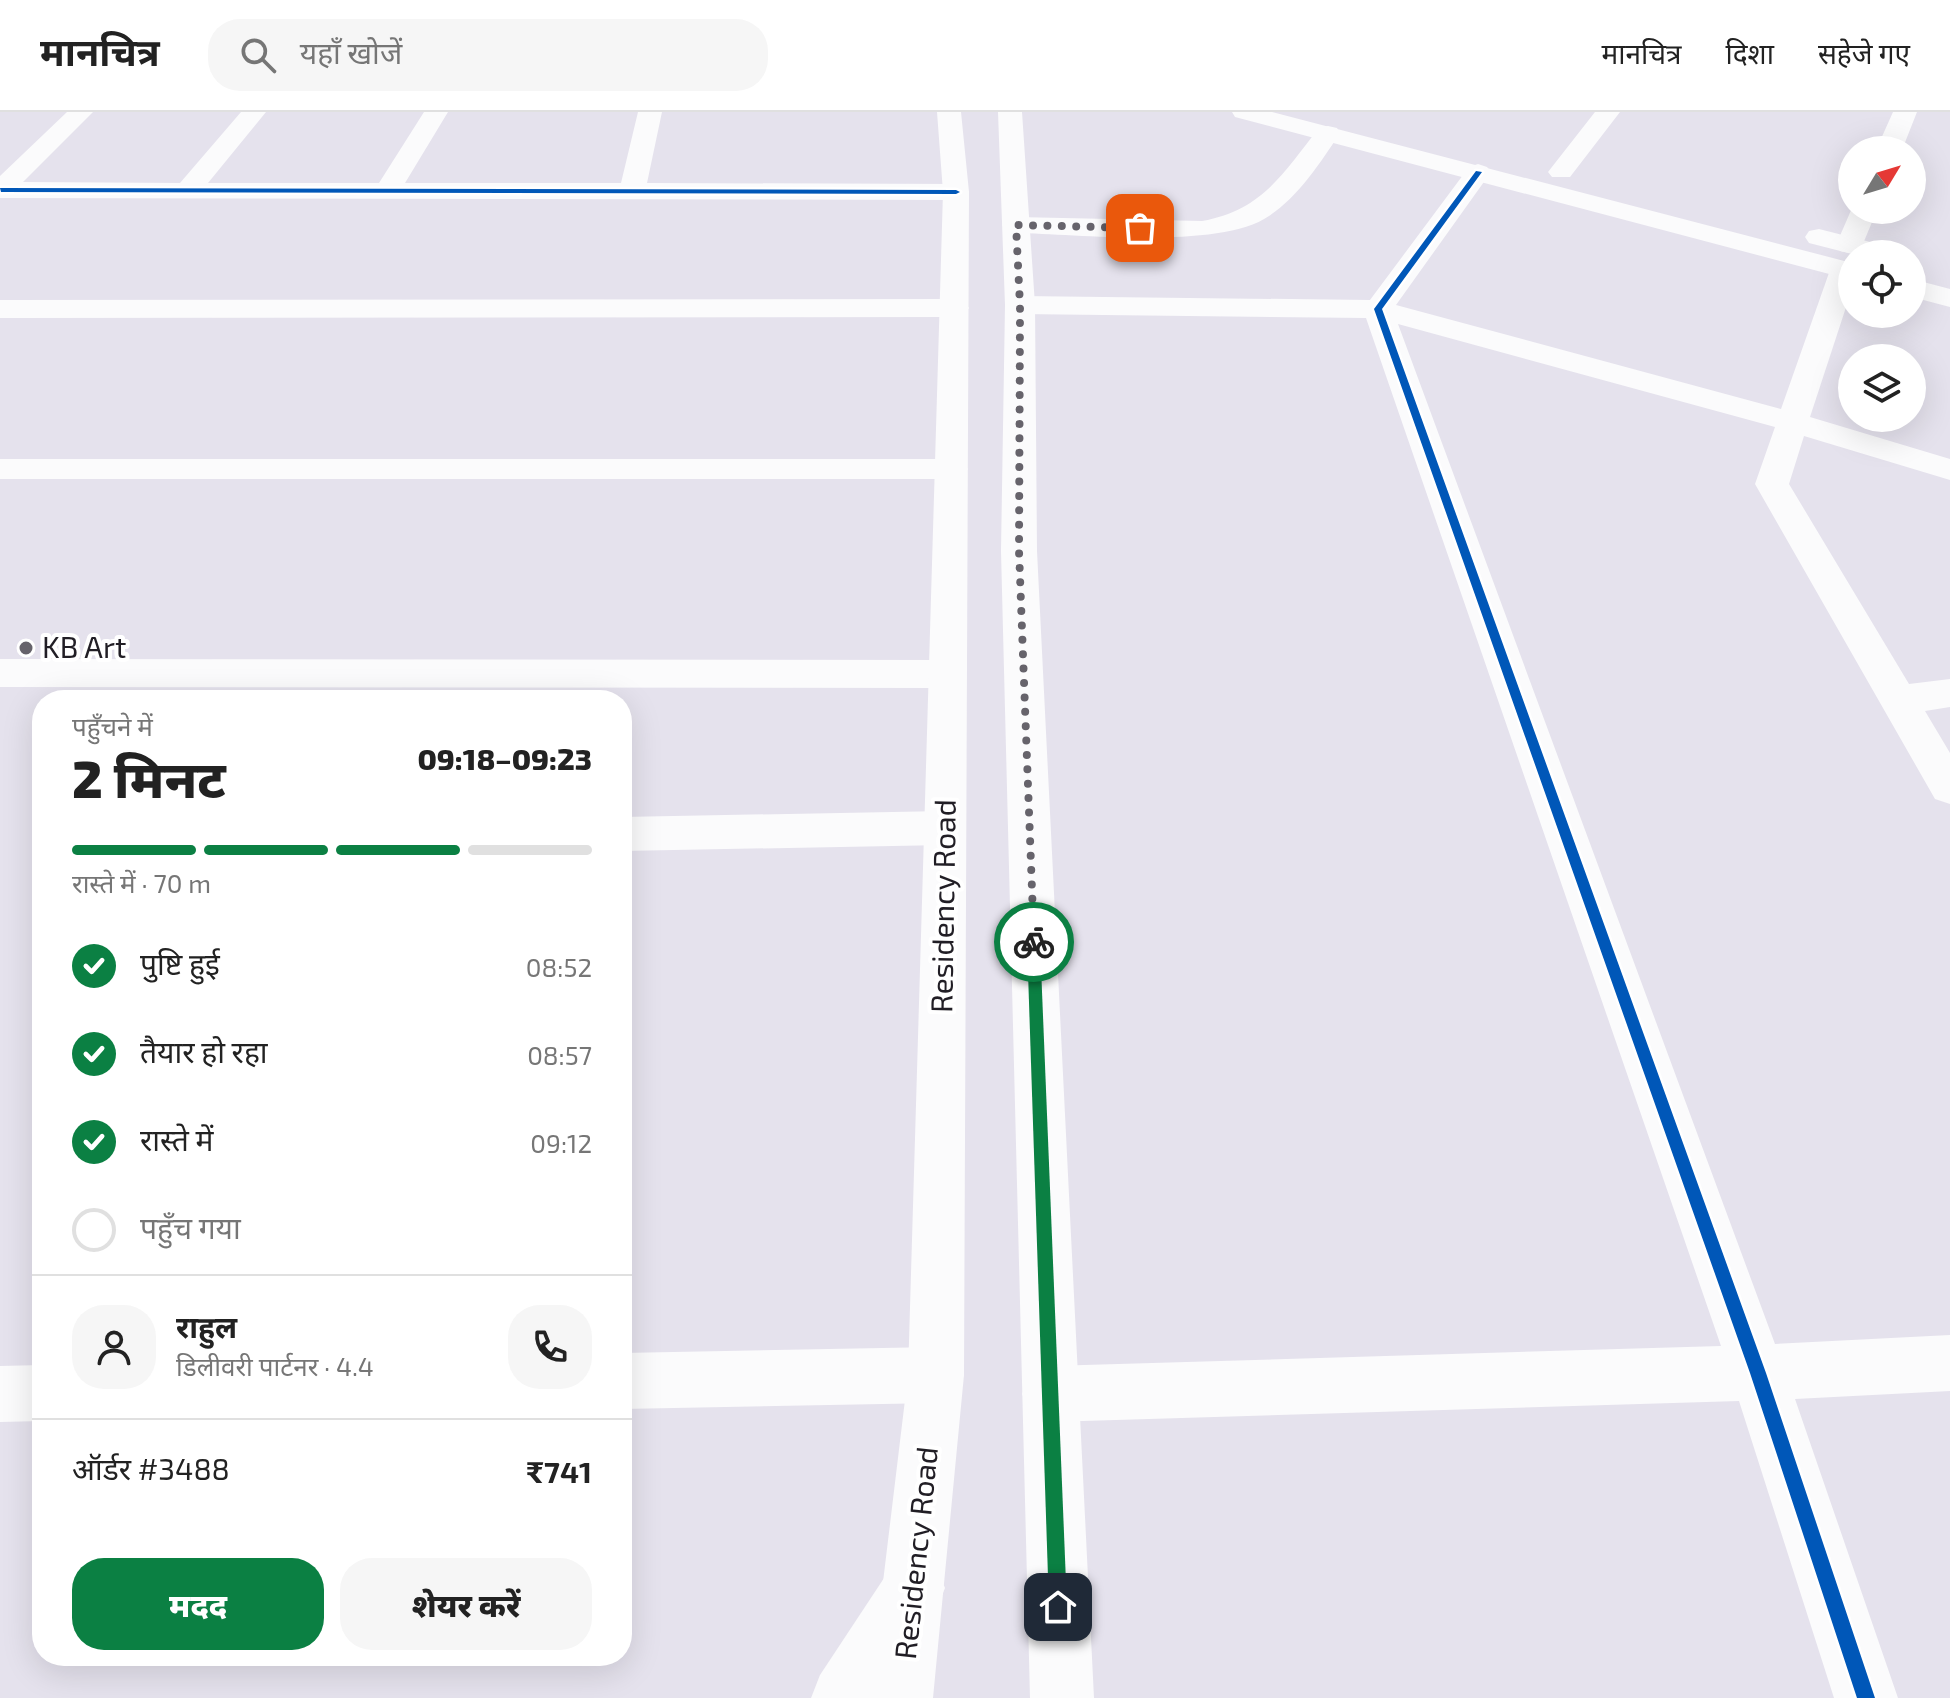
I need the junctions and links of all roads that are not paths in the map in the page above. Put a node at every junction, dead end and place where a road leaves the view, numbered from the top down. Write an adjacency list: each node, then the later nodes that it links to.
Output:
1 (81, 112): 14 (street)
2 (254, 112): 15 (street)
3 (436, 112): 16 (street)
4 (650, 112): 17 (street)
5 (949, 112): 18 (street, Residency Road)
6 (1010, 112): 19 (street)
7 (1244, 112): 10 (street)
8 (1608, 112): 13 (street)
9 (1905, 112): 11 (street)
10 (1330, 118): 12 (street); 13 (street); 19 (street)
11 (1895, 136)
12 (1478, 172): 21 (street); 30 (street)
13 (1561, 172): 20 (street)
14 (0, 190): 15 (street)
15 (188, 190): 16 (street)
16 (387, 191): 17 (street)
17 (632, 191): 18 (street)
18 (956, 192): 28 (street, Residency Road)
19 (1016, 225): 27 (street)
20 (1838, 256)
21 (1838, 259)
22 (1926, 265): 23 (street)
23 (1950, 271)
24 (1926, 292): 26 (street)
25 (1838, 293): 31 (street)
26 (1950, 298)
27 (1020, 305): 30 (street); 49 (street)
28 (954, 308): 29 (street); 33 (street, Residency Road)
29 (0, 309)
30 (1378, 309): 31 (street); 44 (street)
31 (1792, 422): 34 (street); 39 (street)
32 (0, 469): 33 (street)
33 (951, 469): 36 (street, Residency Road)
34 (1950, 470)
35 (0, 673): 37 (street)
36 (947, 674): 37 (street); 41 (street, Residency Road)
37 (455, 687)
38 (1950, 693): 39 (street)
39 (1898, 700): 40 (street)
40 (1950, 788)
41 (945, 828): 42 (street); 45 (street, Residency Road)
42 (632, 834)
43 (1950, 1363): 44 (street)
44 (1758, 1373): 49 (street); 54 (street)
45 (936, 1375): 46 (street); 50 (street, Residency Road)
46 (632, 1381)
47 (32, 1393): 48 (street)
48 (0, 1394)
49 (1050, 1394): 53 (street)
50 (914, 1588): 51 (street); 52 (street, Residency Road)
51 (843, 1698)
52 (901, 1698)
53 (1062, 1698)
54 (1866, 1698)

